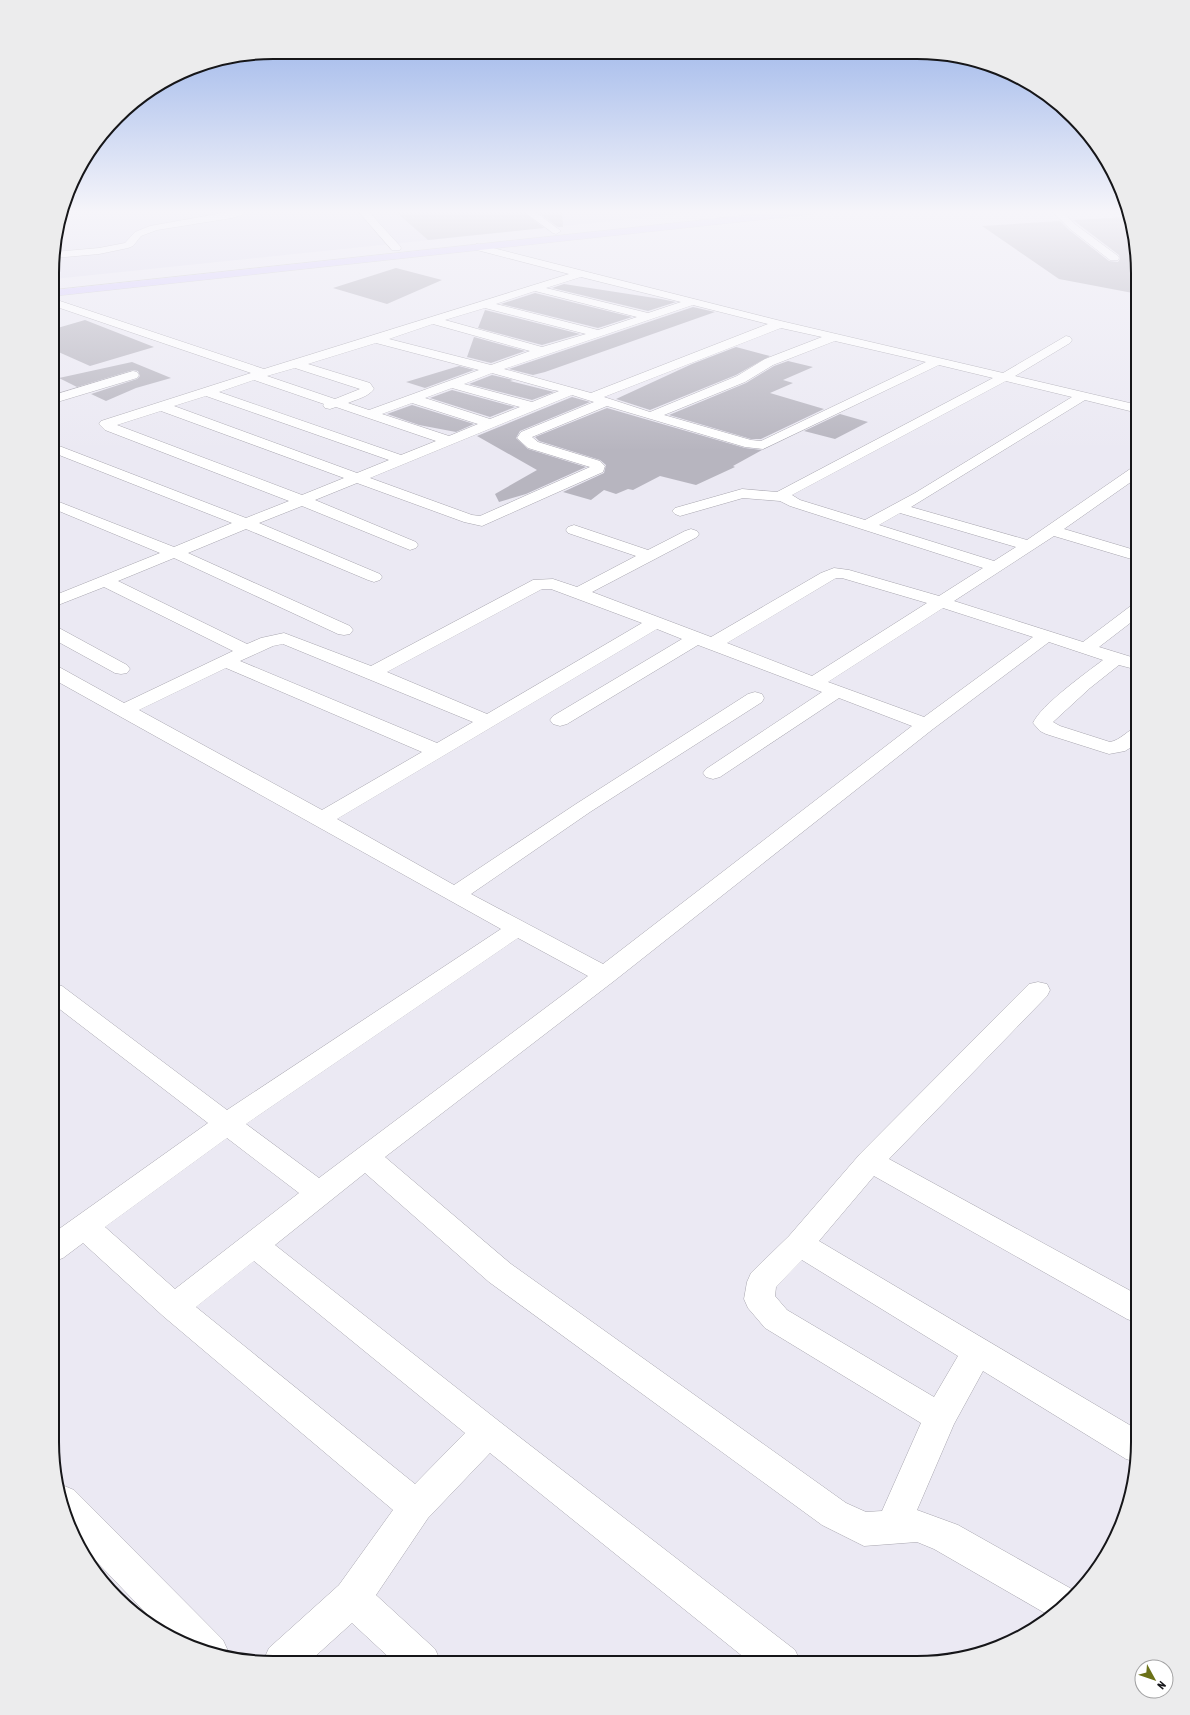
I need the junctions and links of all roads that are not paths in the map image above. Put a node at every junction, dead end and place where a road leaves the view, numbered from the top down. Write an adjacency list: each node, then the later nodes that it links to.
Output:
1 (72, 291): 5 (main road)
2 (525, 291): 8 (street)
3 (546, 291): 9 (street)
4 (647, 291): 6 (street)
5 (59, 292)
6 (692, 302): 9 (street); 11 (street)
7 (59, 304): 21 (street)
8 (484, 304): 10 (street); 12 (street)
9 (650, 317): 12 (street)
10 (434, 321): 14 (street); 16 (street)
11 (780, 324): 13 (street); 28 (street)
12 (599, 334): 16 (street)
13 (834, 337): 17 (street); 36 (street)
14 (376, 339): 18 (street); 19 (street)
15 (1066, 340): 22 (street)
16 (542, 350): 19 (street)
17 (938, 361): 22 (street); 36 (street)
18 (296, 364): 21 (street); 31 (street)
19 (489, 369): 23 (street); 24 (street)
20 (133, 374): 27 (street)
21 (259, 375): 25 (street); 31 (street)
22 (1005, 377): 26 (street); 44 (street)
23 (452, 384): 29 (street); 33 (street)
24 (571, 391): 28 (street); 33 (street)
25 (208, 392): 32 (street); 37 (street)
26 (1083, 396): 34 (street); 47 (street)
27 (59, 397)
28 (592, 397): 30 (street)
29 (414, 398): 35 (street); 38 (street)
30 (606, 402): 36 (street); 42 (street)
31 (334, 403): 35 (street); 37 (street)
32 (160, 406): 42 (street); 45 (street)
33 (534, 407): 38 (street)
34 (1131, 407)
35 (369, 414): 39 (street)
36 (651, 416)
37 (287, 420): 41 (street)
38 (492, 424): 39 (street)
39 (450, 441): 41 (street)
40 (59, 450): 49 (street)
41 (402, 460): 42 (street)
42 (359, 478): 45 (street)
43 (1131, 478): 52 (street)
44 (783, 497): 48 (street); 50 (street)
45 (301, 500): 49 (street); 54 (street)
46 (59, 506): 56 (street)
47 (898, 508): 50 (street); 55 (street)
48 (680, 511)
49 (245, 523): 56 (street); 60 (street)
50 (866, 526): 59 (street)
51 (574, 530): 58 (street)
52 (1052, 530): 55 (street); 57 (street)
53 (691, 534): 58 (street)
54 (410, 545)
55 (1029, 546): 59 (street)
56 (175, 553): 61 (street); 67 (street)
57 (1131, 554)
58 (650, 556): 62 (street)
59 (996, 567): 64 (street)
60 (374, 577)
61 (105, 580): 63 (street); 72 (street)
62 (578, 594): 66 (street); 77 (street)
63 (59, 599)
64 (941, 602): 69 (street); 70 (street); 79 (street)
65 (1131, 614): 71 (street)
66 (655, 623): 70 (street); 84 (street)
67 (344, 630)
68 (59, 635): 76 (street)
69 (1048, 635): 71 (street); 85 (street)
70 (705, 641): 79 (street); 83 (street)
71 (1086, 648): 73 (street)
72 (247, 651): 74 (street); 77 (street)
73 (1117, 658): 75 (street); 86 (street)
74 (224, 661): 82 (street); 87 (street)
75 (1131, 663)
76 (121, 669)
77 (372, 673): 84 (street)
78 (59, 674): 82 (street)
79 (815, 682): 80 (street)
80 (837, 690): 85 (street); 88 (street)
81 (756, 698): 90 (street)
82 (124, 710): 89 (street)
83 (560, 720)
84 (488, 721): 87 (street)
85 (926, 725): 92 (street)
86 (1131, 739)
87 (438, 751): 89 (street)
88 (713, 774)
89 (322, 819): 90 (street)
90 (455, 895): 91 (street)
91 (518, 928): 92 (street); 95 (street)
92 (605, 975): 96 (street)
93 (1038, 990): 97 (street)
94 (59, 997): 95 (street)
95 (226, 1124): 98 (street); 99 (street)
96 (366, 1157): 98 (street); 111 (street)
97 (870, 1161): 101 (street); 104 (street)
98 (319, 1193): 100 (street)
99 (85, 1227): 102 (street); 103 (street)
100 (253, 1244): 103 (street); 107 (street)
101 (799, 1244): 105 (street); 106 (street)
102 (59, 1245)
103 (174, 1306): 109 (street)
104 (1131, 1306)
105 (978, 1351): 106 (street); 108 (street)
106 (940, 1417): 111 (street)
107 (488, 1432): 109 (street); 117 (street)
108 (1131, 1444)
109 (416, 1507): 112 (street)
110 (69, 1508): 114 (street)
111 (892, 1528): 113 (street)
112 (352, 1598): 115 (street); 116 (street)
113 (1059, 1602)
114 (201, 1644)
115 (288, 1656)
116 (415, 1656)
117 (773, 1656)

